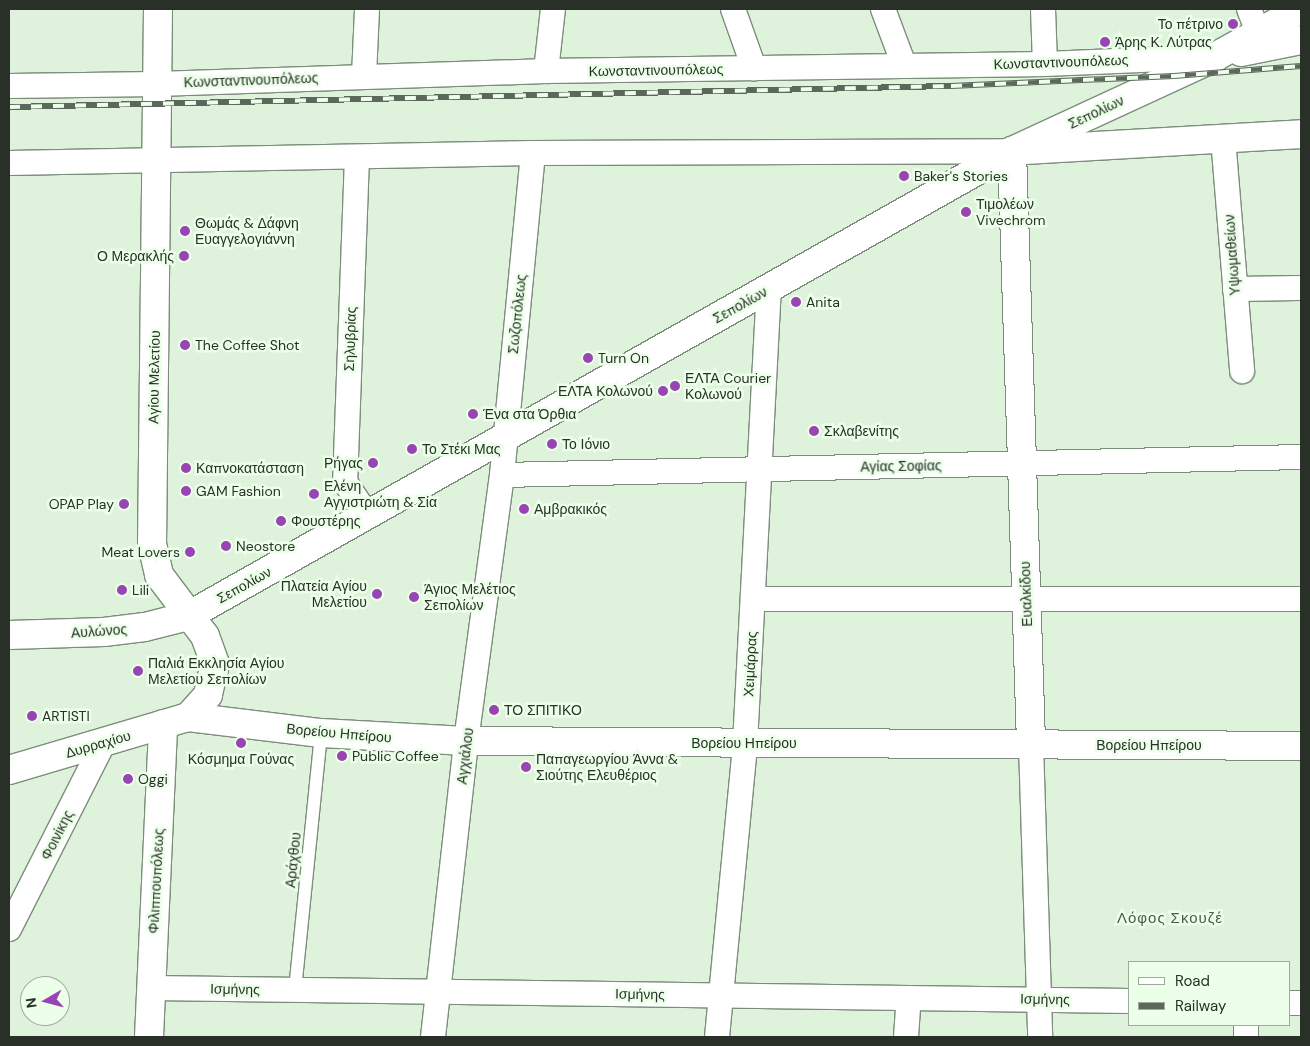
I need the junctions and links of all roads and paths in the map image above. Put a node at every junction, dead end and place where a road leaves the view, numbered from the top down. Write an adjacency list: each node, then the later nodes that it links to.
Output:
1 (158, 9): 16 (street, Αγίου Μελετίου)
2 (367, 9): 15 (street)
3 (553, 9): 14 (street)
4 (733, 9): 13 (street)
5 (883, 9): 12 (street)
6 (1043, 9): 11 (street)
7 (1301, 9): 8 (street, Σεπολίων)
8 (1253, 21): 10 (street, Σεπολίων)
9 (1301, 40): 10 (street, Κωνσταντινουπόλεως)
10 (1215, 57): 11 (street, Κωνσταντινουπόλεως); 20 (street, Σεπολίων)
11 (1045, 64): 12 (street, Κωνσταντινουπόλεως)
12 (904, 65): 13 (street, Κωνσταντινουπόλεως)
13 (754, 68): 14 (street, Κωνσταντινουπόλεως)
14 (546, 71): 15 (street, Κωνσταντινουπόλεως)
15 (364, 76): 16 (street, Κωνσταντινουπόλεως)
16 (157, 84): 17 (street, Κωνσταντινουπόλεως); 23 (street, Αγίου Μελετίου)
17 (9, 86)
18 (1301, 134): 19 (street)
19 (1223, 138): 20 (street); 27 (street, Υψωμαθείων)
20 (1012, 151): 21 (street); 26 (street, Σεπολίων); 31 (street, Ευαλκίδου)
21 (534, 153): 22 (street); 29 (street, Σωζοπόλεως)
22 (357, 157): 23 (street); 34 (street, Σηλυβρίας)
23 (156, 158): 24 (street); 38 (street, Αγίου Μελετίου)
24 (9, 163)
25 (1301, 288): 27 (street)
26 (769, 289): 29 (street, Σεπολίων); 32 (street, Χειμάρρας)
27 (1235, 289): 28 (street, Υψωμαθείων)
28 (1242, 371)
29 (504, 438): 33 (street, Σωζοπόλεως); 34 (street, Σεπολίων)
30 (1301, 457): 31 (street, Αγίας Σοφίας)
31 (1022, 463): 32 (street, Αγίας Σοφίας); 36 (street, Ευαλκίδου)
32 (761, 469): 33 (street, Αγίας Σοφίας); 35 (street, Χειμάρρας)
33 (502, 475): 42 (street, Αγχιάλου)
34 (366, 515): 38 (street, Σεπολίων)
35 (754, 599): 36 (street); 44 (street, Χειμάρρας)
36 (1026, 599): 37 (street); 45 (street, Ευαλκίδου)
37 (1301, 599)
38 (188, 616): 39 (street, Αυλώνος); 40 (street, Αγίου Μελετίου)
39 (9, 635)
40 (176, 721): 41 (street, Βορείου Ηπείρου); 43 (street, Δυρραχίου); 49 (street, Φιλιππουπόλεως)
41 (321, 733): 42 (street, Βορείου Ηπείρου); 50 (lane, Αράχθου)
42 (466, 741): 44 (street, Βορείου Ηπείρου); 51 (street, Αγχιάλου)
43 (104, 742): 47 (street, Δυρραχίου); 48 (street, Φοινίκης)
44 (746, 744): 45 (street, Βορείου Ηπείρου); 52 (street, Χειμάρρας)
45 (1031, 744): 46 (street, Βορείου Ηπείρου); 54 (street, Ευαλκίδου)
46 (1301, 746)
47 (9, 770)
48 (9, 929)
49 (151, 988): 50 (street, Ισμήνης); 56 (street, Φιλιππουπόλεως)
50 (296, 990): 51 (street, Ισμήνης)
51 (438, 992): 52 (street, Ισμήνης); 57 (street, Αγχιάλου)
52 (720, 995): 53 (street, Ισμήνης); 58 (street, Χειμάρρας)
53 (909, 998): 54 (street, Ισμήνης); 59 (street)
54 (1039, 999): 55 (street, Ισμήνης); 60 (street, Ευαλκίδου)
55 (1128, 1000)
56 (149, 1037)
57 (434, 1037)
58 (717, 1037)
59 (906, 1037)
60 (1040, 1037)

